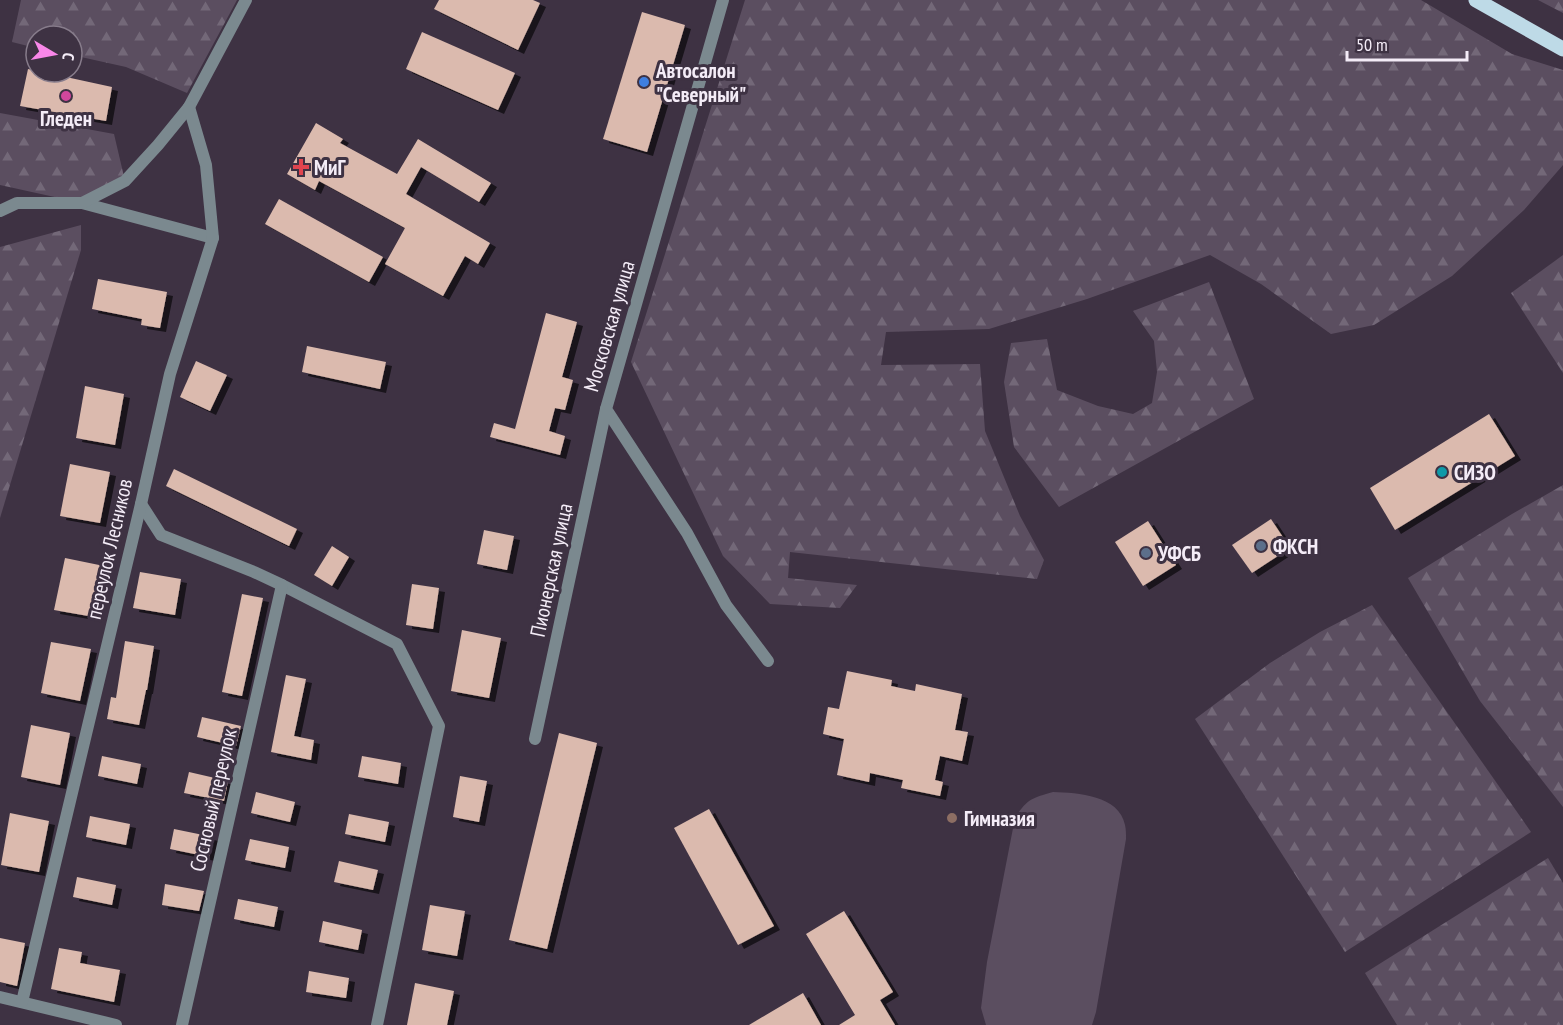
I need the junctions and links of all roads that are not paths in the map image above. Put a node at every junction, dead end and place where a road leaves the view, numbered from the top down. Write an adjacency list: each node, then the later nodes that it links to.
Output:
1 (246, 0): 5 (street)
2 (723, 0): 9 (street, Московская улица)
3 (1476, 0): 4 (main road)
4 (1563, 49)
5 (189, 107): 6 (street); 8 (street, переулок Лесников)
6 (82, 203): 7 (street); 8 (street)
7 (0, 210)
8 (213, 238): 10 (street, переулок Лесников)
9 (606, 409): 12 (street, Московская улица); 13 (street, Пионерская улица)
10 (141, 504): 11 (street); 15 (street, переулок Лесников)
11 (282, 585): 17 (street, Сосновый переулок); 18 (street)
12 (768, 661)
13 (535, 739)
14 (0, 998): 15 (street)
15 (22, 1002): 16 (street)
16 (116, 1025)
17 (182, 1025)
18 (377, 1025)

